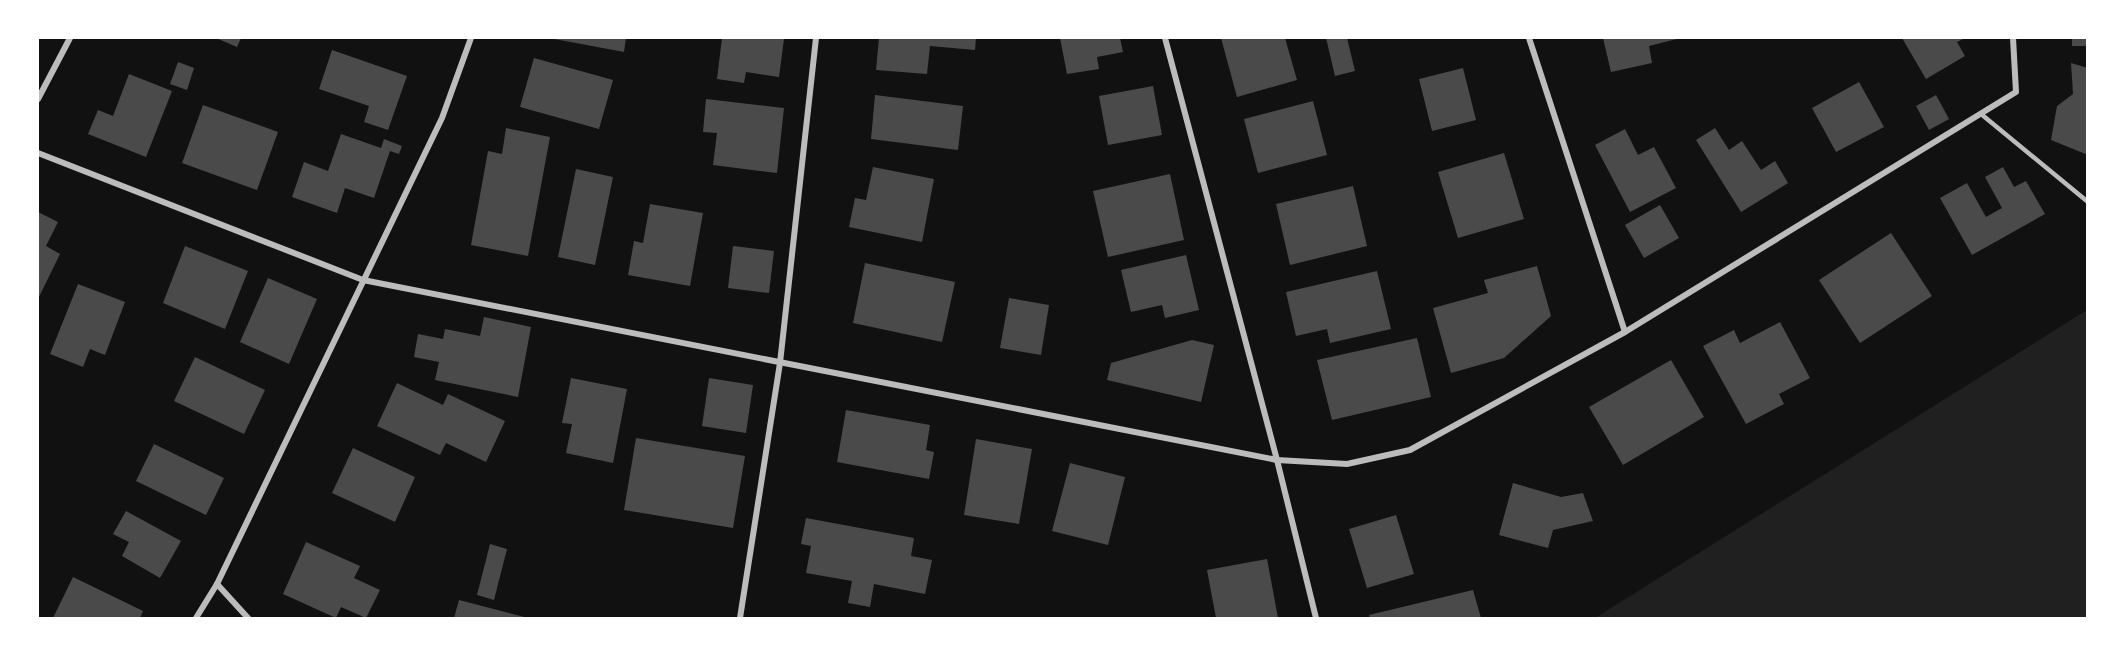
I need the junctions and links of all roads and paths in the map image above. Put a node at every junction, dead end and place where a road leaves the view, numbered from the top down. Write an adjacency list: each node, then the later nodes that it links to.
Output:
1 (70, 38): 7 (street)
2 (471, 38): 11 (street)
3 (816, 38): 13 (street)
4 (1165, 38): 14 (street)
5 (1529, 38): 12 (street)
6 (2013, 38): 8 (street)
7 (38, 99)
8 (1981, 114): 10 (lane); 12 (street)
9 (38, 153): 11 (street)
10 (2088, 202)
11 (363, 280): 13 (street); 15 (street)
12 (1625, 332): 14 (street)
13 (780, 363): 14 (street); 18 (street)
14 (1277, 460): 19 (street)
15 (217, 584): 16 (street); 17 (street)
16 (196, 618)
17 (248, 618)
18 (740, 618)
19 (1316, 618)

